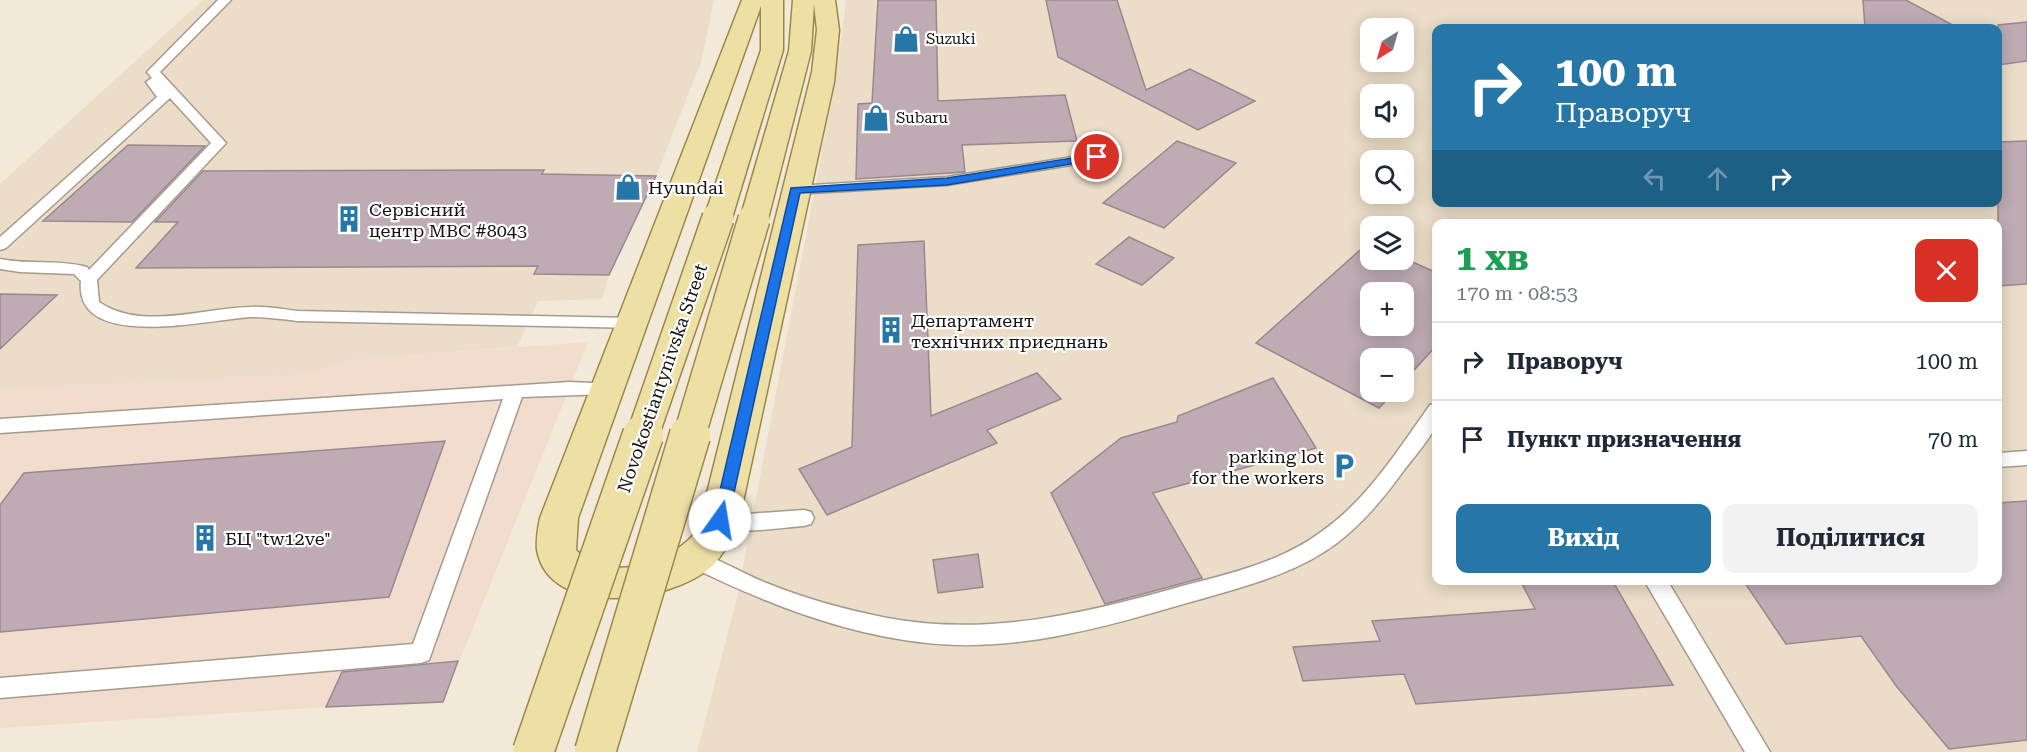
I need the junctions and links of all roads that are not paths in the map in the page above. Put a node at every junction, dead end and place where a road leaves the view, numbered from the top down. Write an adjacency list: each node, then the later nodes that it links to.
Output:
1 (225, 0): 6 (lane)
2 (753, 0): 12 (main road)
3 (772, 0): 24 (main road, Novokostiantynivska Street, bridge)
4 (804, 0): 25 (main road, bridge)
5 (824, 0): 8 (main road)
6 (153, 72): 9 (lane); 11 (lane)
7 (1097, 157): 8 (lane)
8 (795, 190): 20 (main road)
9 (0, 245)
10 (0, 264): 11 (lane)
11 (89, 279): 12 (lane)
12 (633, 324): 13 (main road)
13 (609, 388): 14 (lane); 21 (main road)
14 (515, 391): 16 (lane); 23 (lane)
15 (1432, 417): 21 (lane)
16 (0, 426)
17 (2027, 458): 18 (lane)
18 (2002, 460)
19 (804, 518): 20 (lane)
20 (720, 520): 21 (main road)
21 (694, 559)
22 (1658, 585): 26 (lane)
23 (0, 687)
24 (533, 752)
25 (595, 752)
26 (1758, 752)

